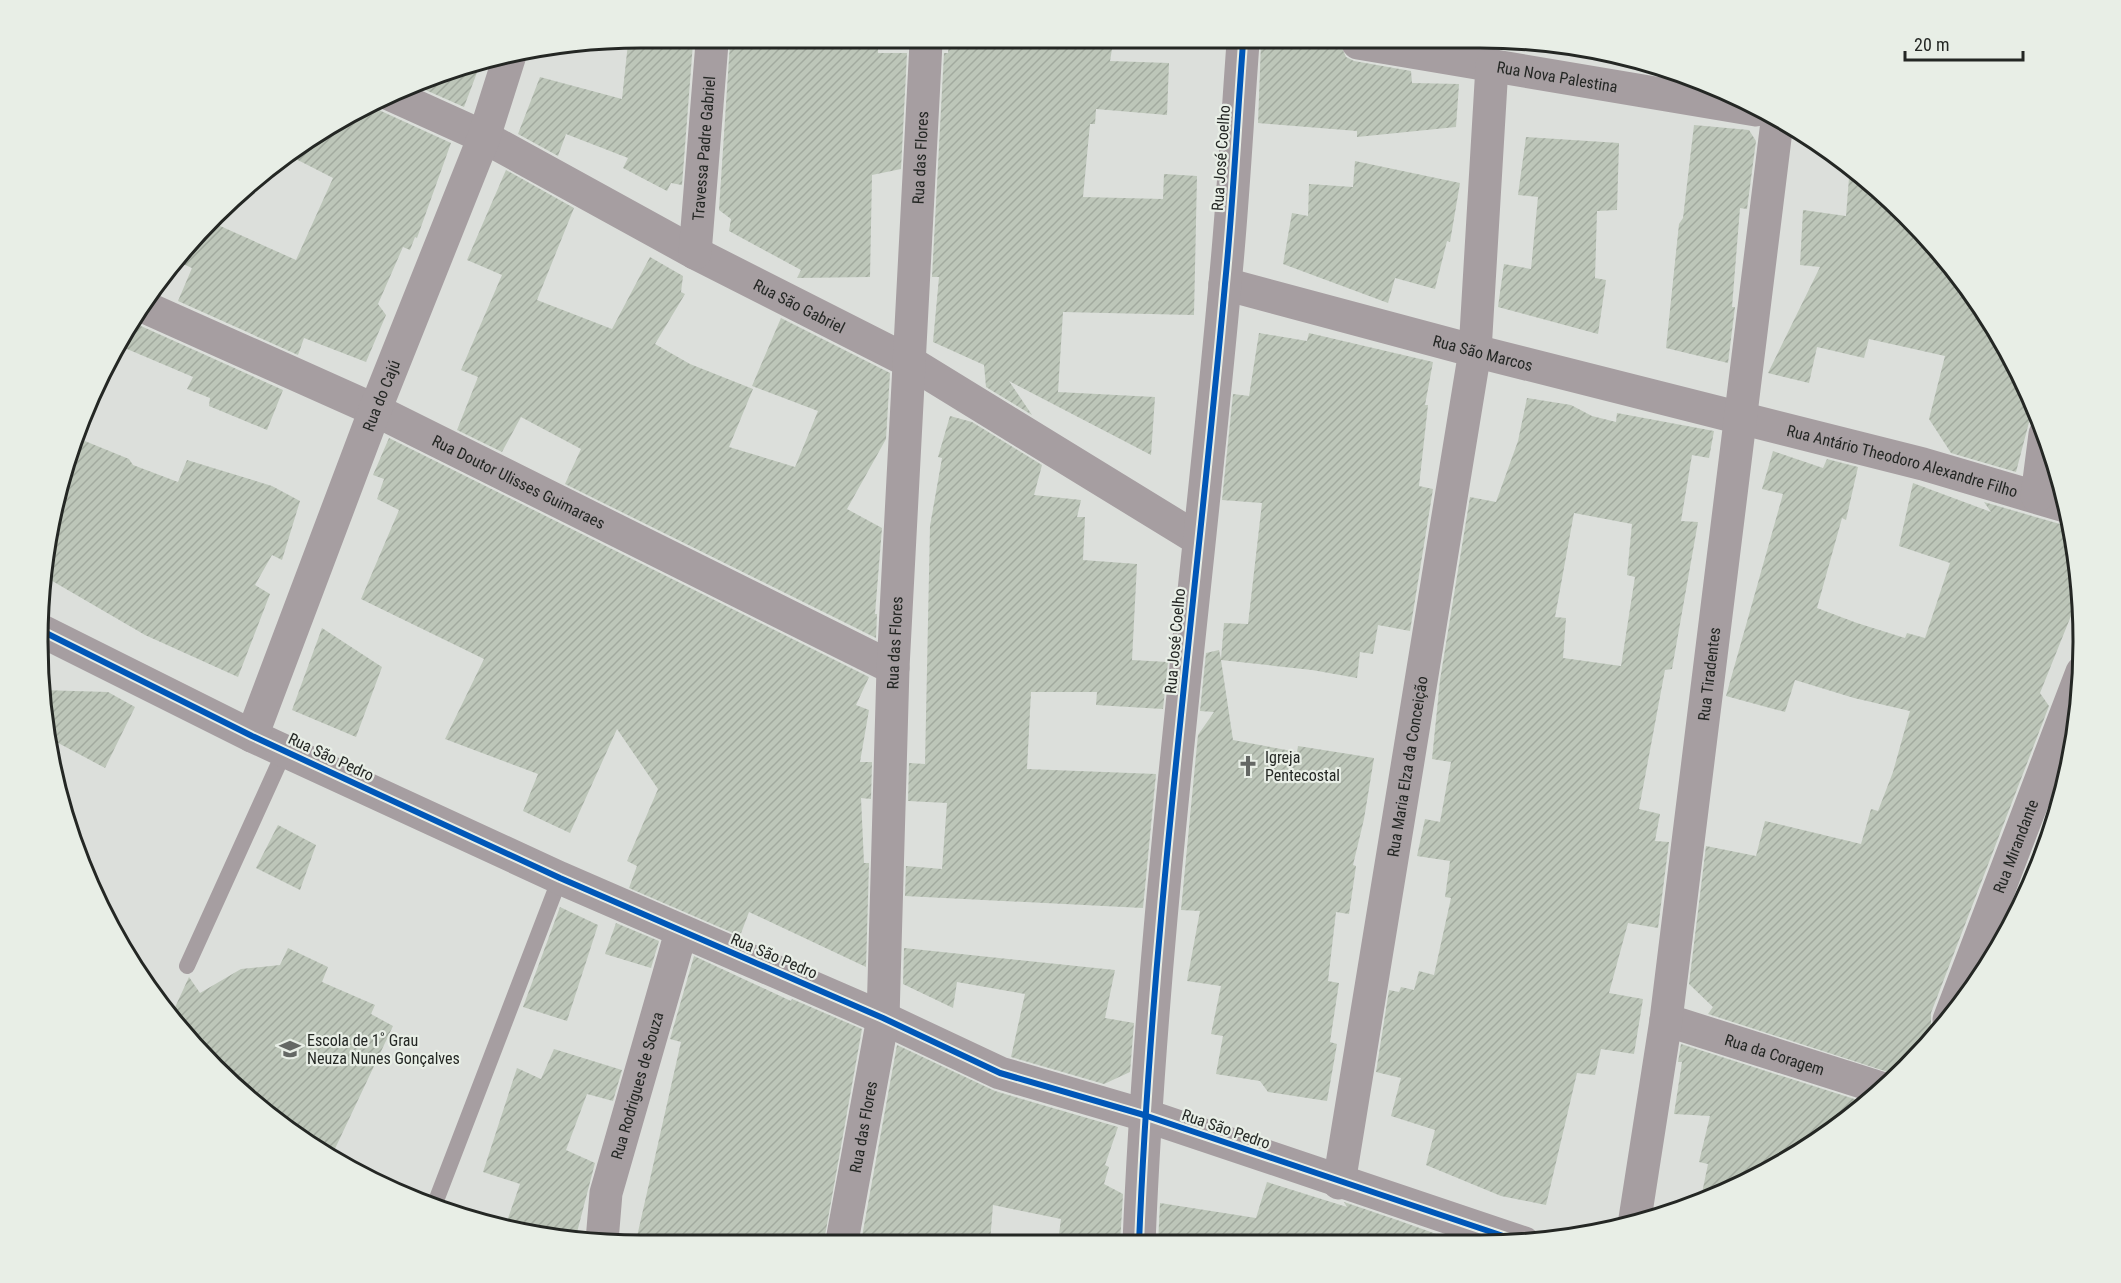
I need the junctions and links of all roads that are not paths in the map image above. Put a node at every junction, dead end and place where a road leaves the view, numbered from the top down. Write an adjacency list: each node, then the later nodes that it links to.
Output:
1 (712, 48): 11 (street, Travessa Padre Gabriel)
2 (926, 48): 15 (street, Rua das Flores)
3 (1243, 48): 12 (street, Rua José Coelho)
4 (1387, 48): 6 (street, Rua Nova Palestina)
5 (507, 63): 10 (street, Rua do Cajú)
6 (1492, 66): 8 (street, Rua Nova Palestina); 14 (street, Rua Maria Elza da Conceição)
7 (400, 99): 10 (street, Rua São Gabriel)
8 (1737, 107)
9 (1776, 128): 17 (street, Rua Tiradentes)
10 (484, 137): 11 (street, Rua São Gabriel); 16 (street, Rua do Cajú)
11 (695, 253): 15 (street, Rua São Gabriel)
12 (1225, 284): 14 (street, Rua São Marcos); 20 (street, Rua José Coelho)
13 (150, 309): 16 (street, Rua Doutor Ulisses Guimaraes)
14 (1476, 351): 17 (street, Rua São Marcos); 35 (street, Rua Maria Elza da Conceição)
15 (908, 361): 20 (street, Rua São Gabriel); 22 (street, Rua das Flores)
16 (375, 410): 22 (street, Rua Doutor Ulisses Guimaraes); 24 (street, Rua do Cajú)
17 (1740, 420): 19 (street, Rua Antário Theodoro Alexandre Filho); 32 (street, Rua Tiradentes)
18 (2048, 473): 19 (street)
19 (2051, 501)
20 (1198, 539): 34 (street, Rua José Coelho)
21 (48, 633): 24 (street, Rua São Pedro)
22 (893, 668): 31 (street, Rua das Flores)
23 (2066, 730): 26 (street, Rua Mirandante)
24 (252, 736): 25 (street, Rua São Pedro)
25 (285, 750): 27 (street, Rua São Pedro); 29 (lane)
26 (2047, 801): 30 (street, Rua Mirandante)
27 (560, 878): 28 (street, Rua São Pedro); 36 (lane)
28 (681, 932): 31 (street, Rua São Pedro); 38 (street, Rua Rodrigues de Souza)
29 (187, 966)
30 (1968, 979)
31 (883, 1018): 34 (street, Rua São Pedro); 39 (street, Rua das Flores)
32 (1666, 1020): 33 (street, Rua da Coragem); 37 (street, Rua Tiradentes)
33 (1873, 1086)
34 (1144, 1115): 35 (street, Rua São Pedro); 40 (street, Rua José Coelho)
35 (1339, 1183): 41 (street, Rua São Pedro)
36 (437, 1199)
37 (1636, 1214)
38 (603, 1234)
39 (843, 1235)
40 (1139, 1235)
41 (1498, 1235)

